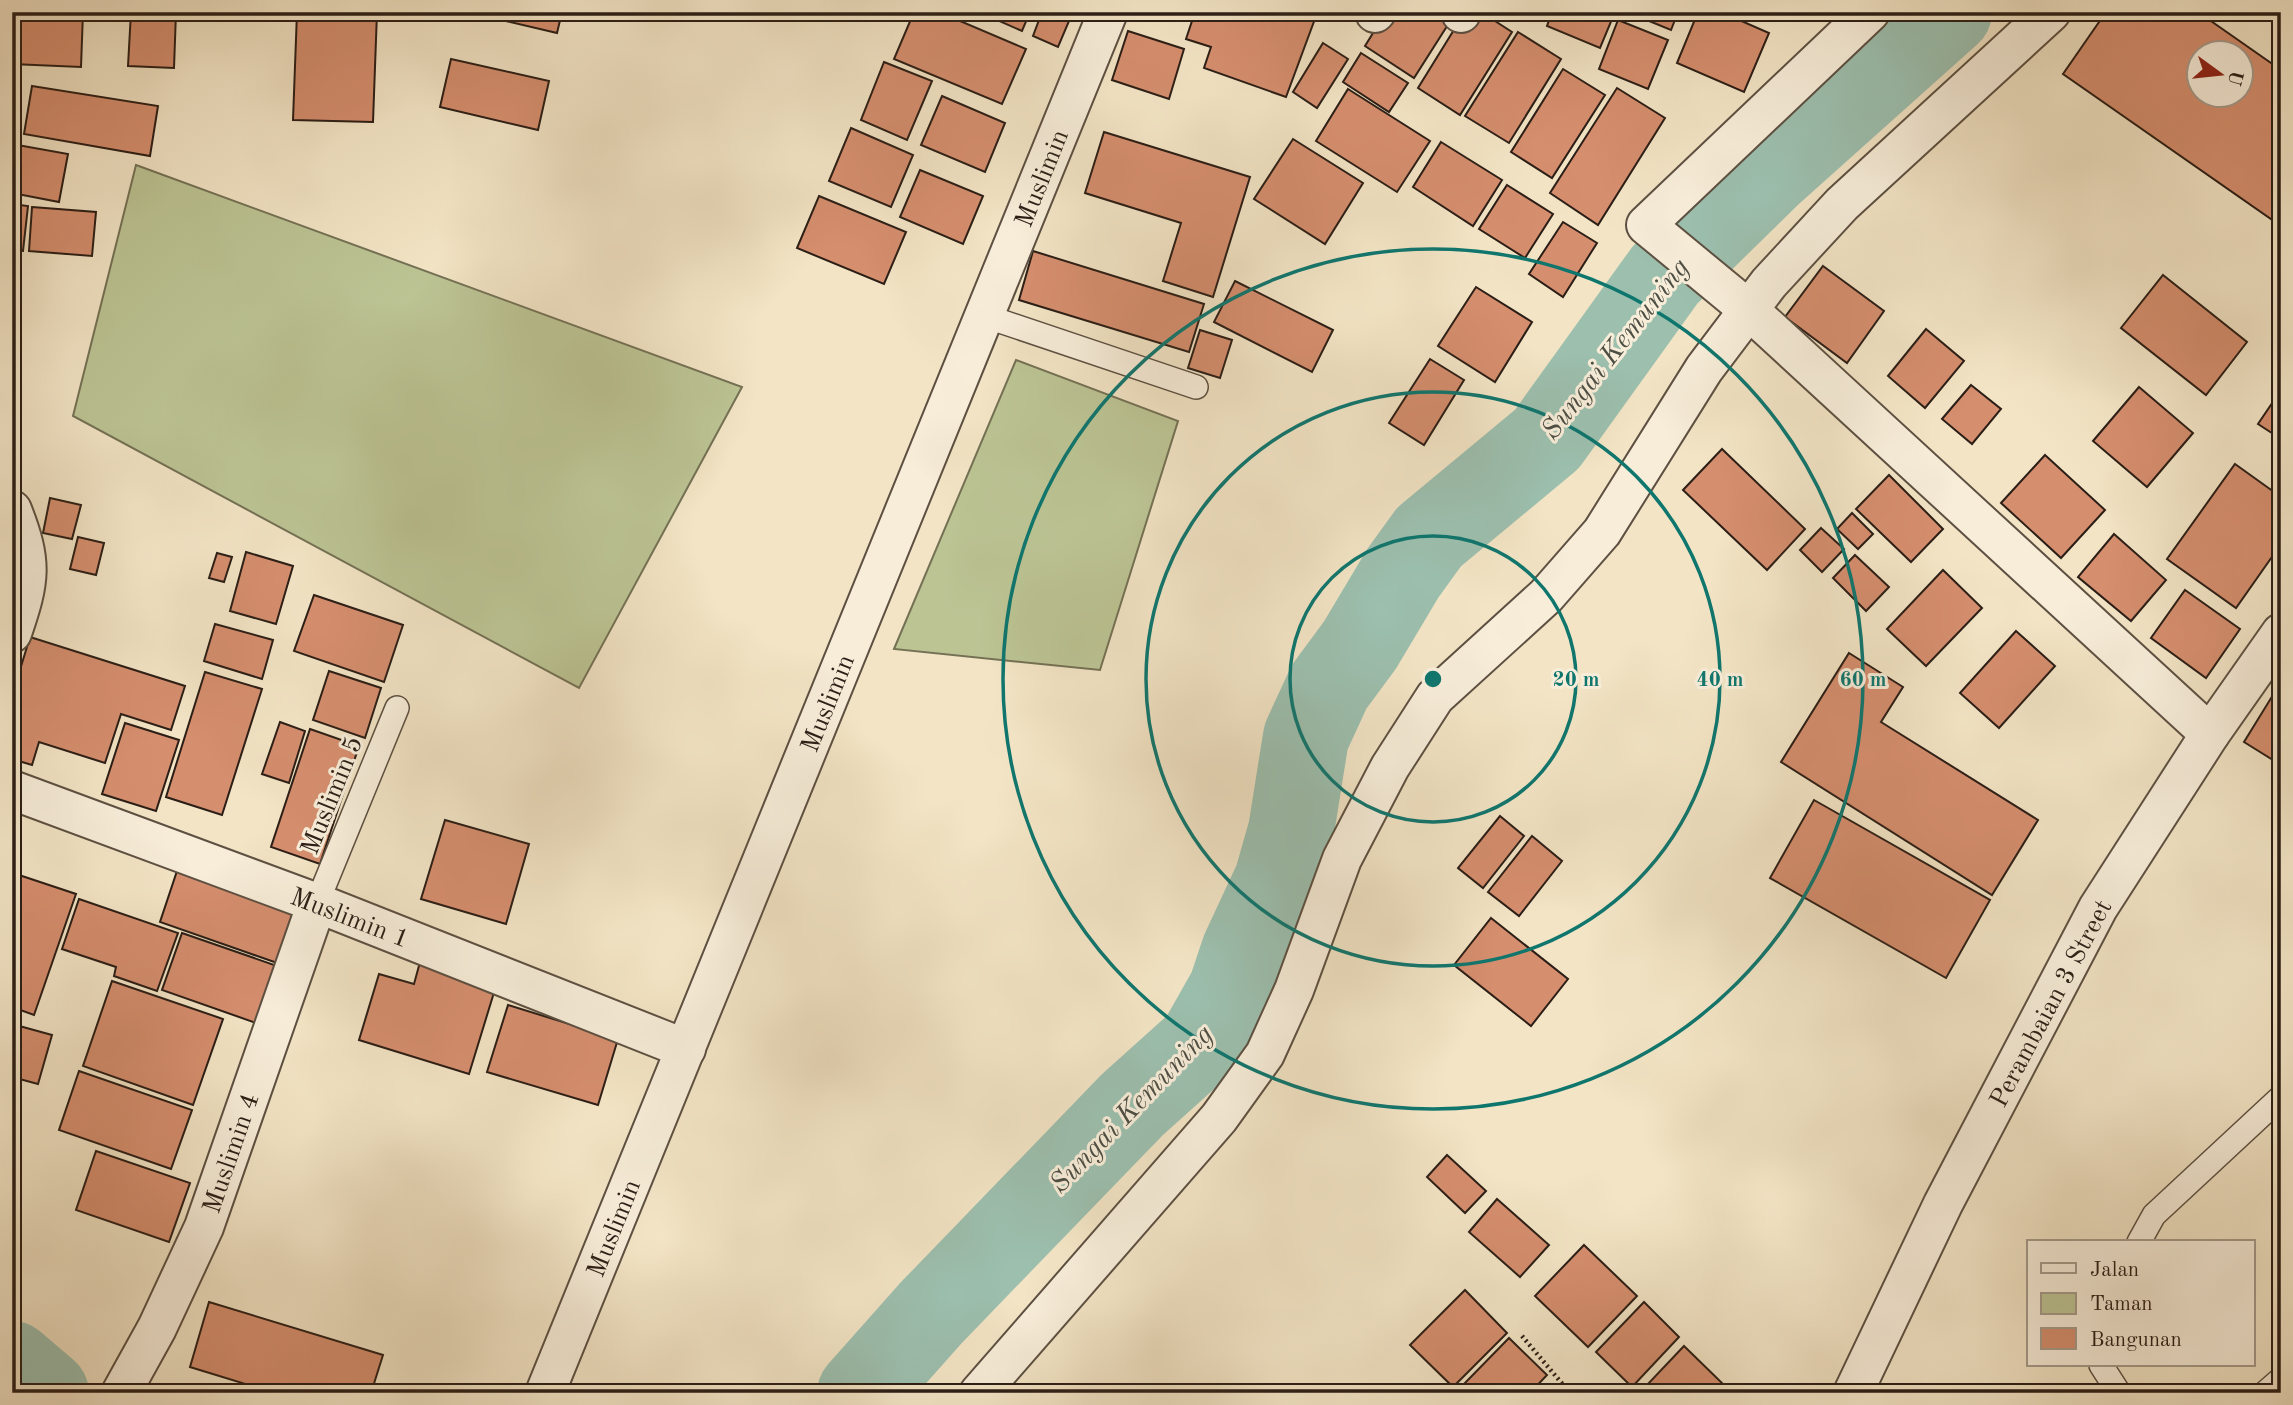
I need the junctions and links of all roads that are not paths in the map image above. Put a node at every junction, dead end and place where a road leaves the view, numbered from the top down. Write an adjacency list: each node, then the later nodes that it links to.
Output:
1 (1108, 12): 5 (street, Muslimin)
2 (1870, 12): 4 (street)
3 (2051, 12): 4 (street)
4 (1736, 299): 11 (street); 21 (street)
5 (985, 316): 6 (lane); 14 (street, Muslimin)
6 (1196, 387)
7 (12, 510): 8 (street)
8 (12, 633)
9 (2281, 633): 11 (street, Perambaian 3 Street)
10 (397, 708): 13 (lane, Muslimin 5)
11 (2210, 734): 22 (street, Perambaian 3 Street)
12 (12, 790): 13 (street, Muslimin 1)
13 (317, 903): 14 (street, Muslimin 1); 19 (street, Muslimin 4)
14 (686, 1049): 20 (street, Muslimin)
15 (2281, 1097): 16 (lane)
16 (2140, 1240)
17 (2102, 1366): 23 (lane)
18 (2281, 1379): 24 (lane)
19 (121, 1393)
20 (545, 1393)
21 (979, 1393)
22 (1853, 1393)
23 (2119, 1393)
24 (2265, 1393)

